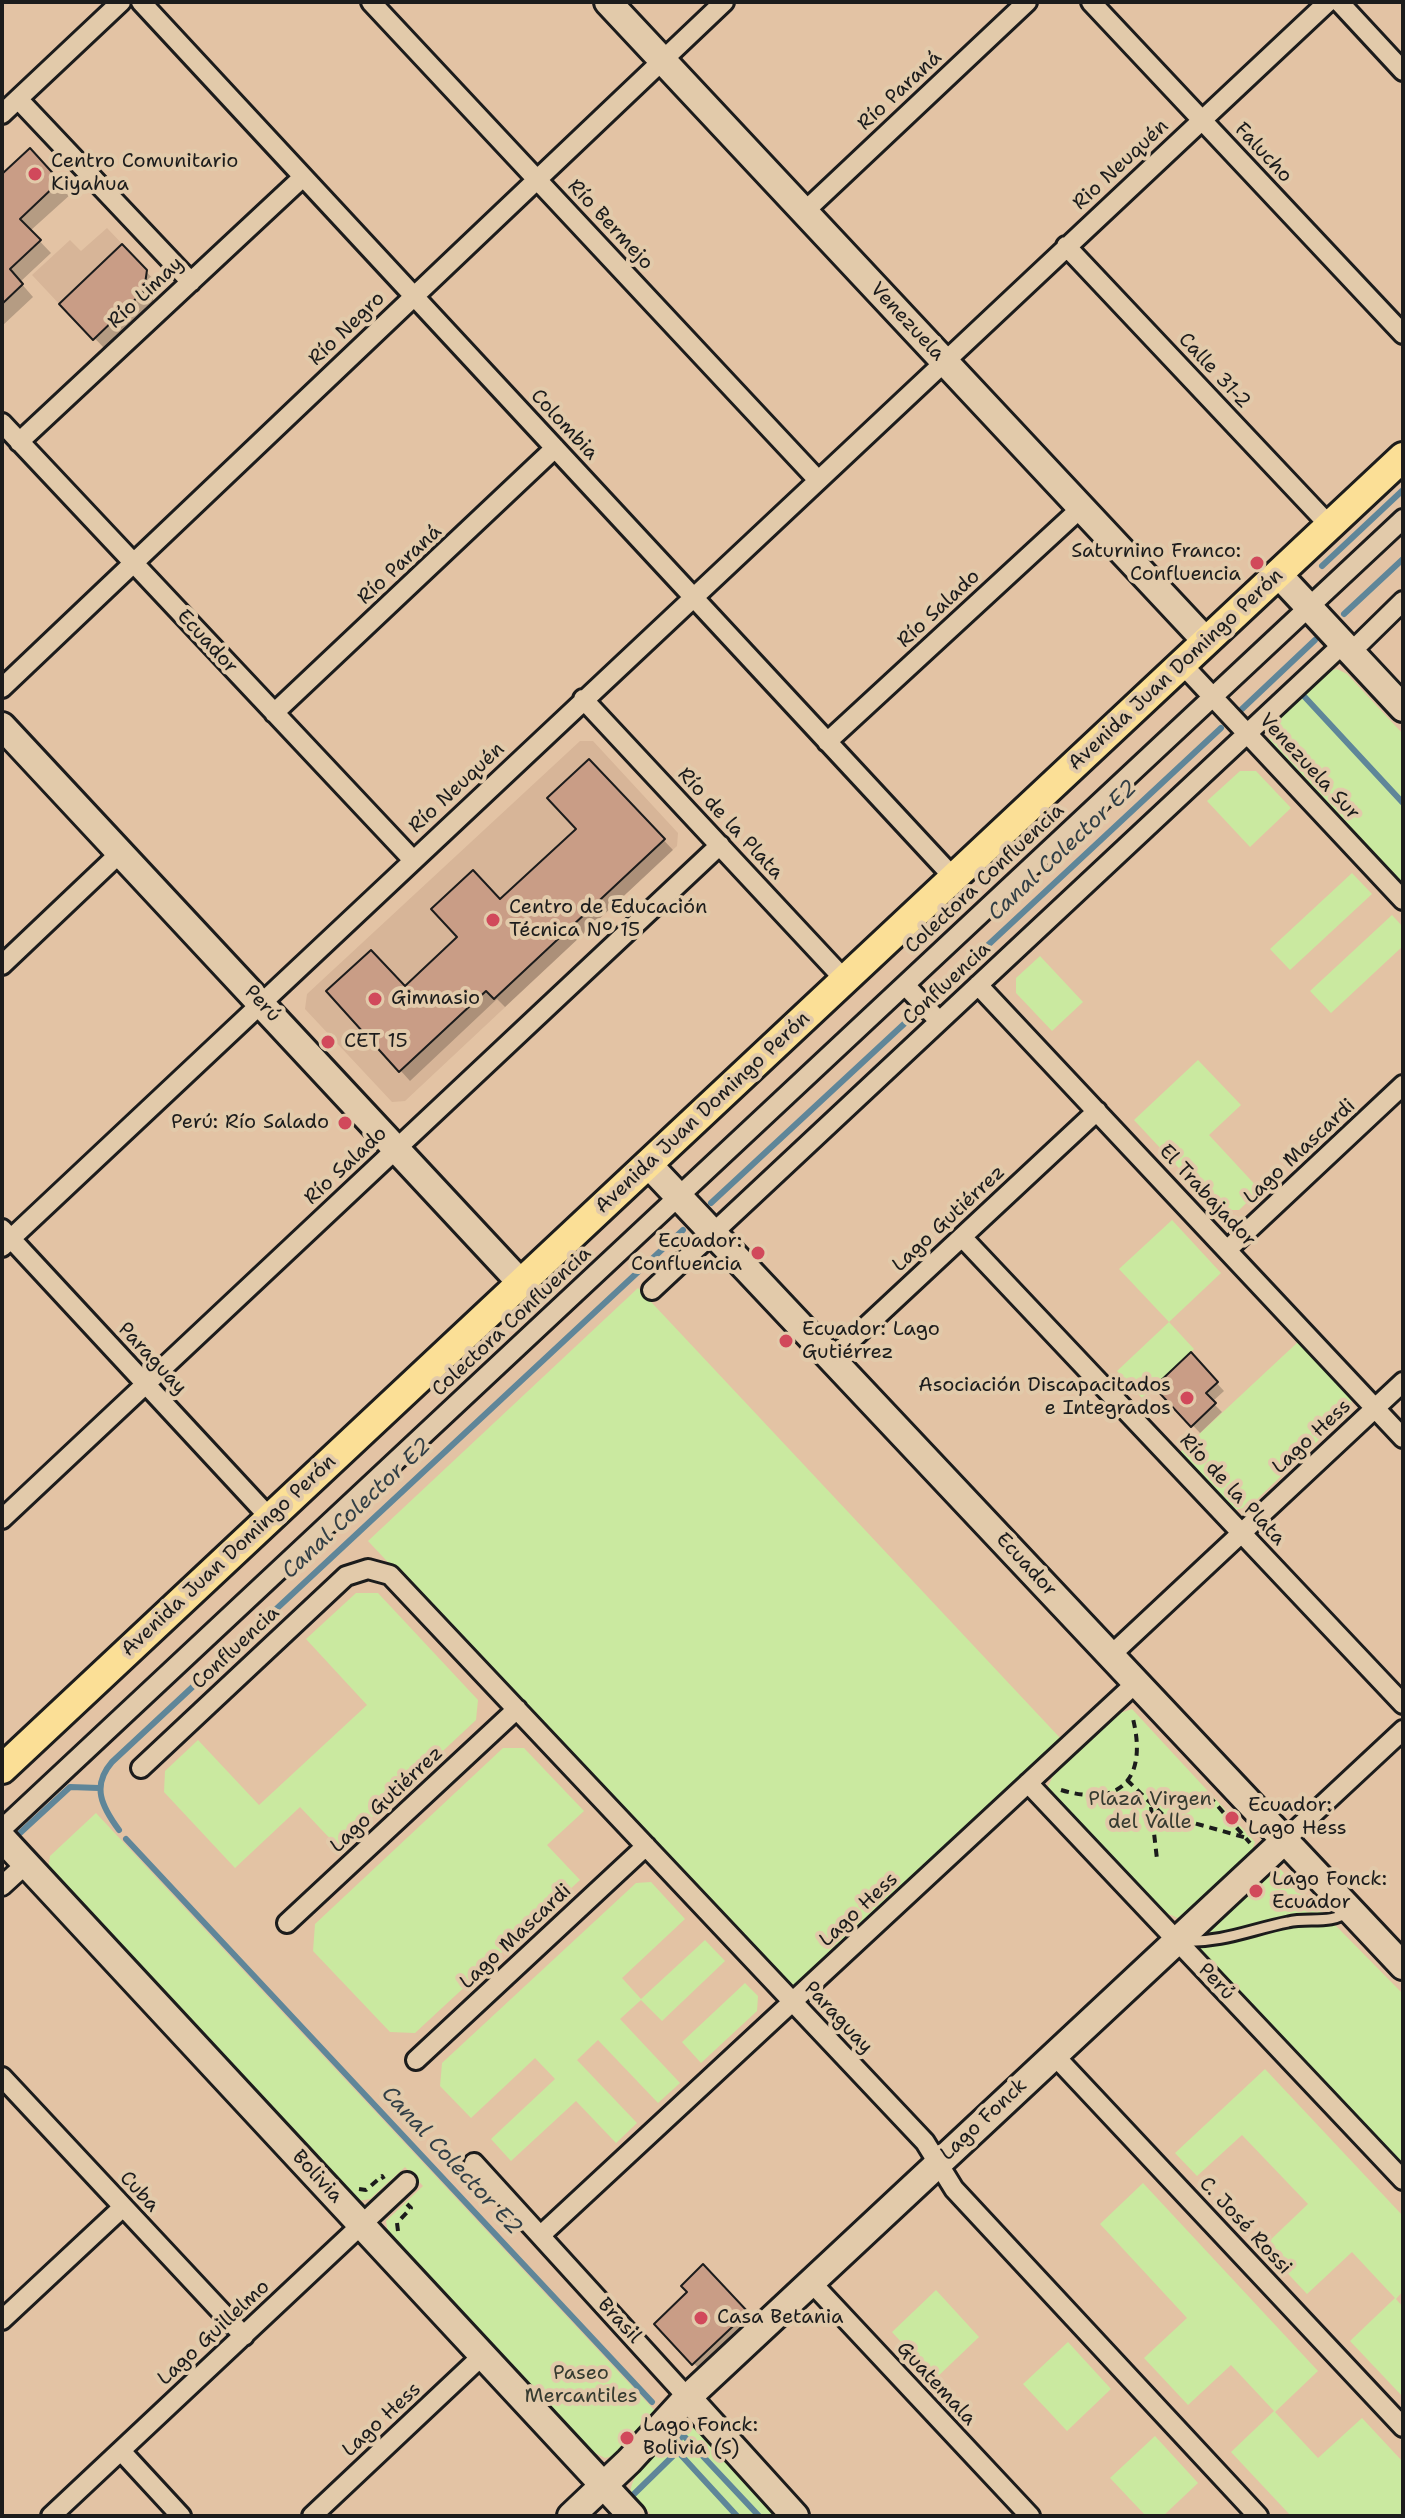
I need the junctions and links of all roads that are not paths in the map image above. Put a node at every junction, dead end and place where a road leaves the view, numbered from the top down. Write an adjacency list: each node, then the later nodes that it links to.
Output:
1 (121, 2): 12 (street)
2 (141, 2): 15 (street, Colombia)
3 (371, 2): 16 (street, Río Bermejo)
4 (608, 2): 10 (street, Venezuela)
5 (724, 2): 10 (street, Río Negro)
6 (1027, 2): 17 (street, Río Paraná)
7 (1091, 2): 14 (street, Falucho)
8 (1328, 2): 14 (street, Rio Neuquén)
9 (1339, 2): 11 (street)
10 (662, 60): 16 (street, Río Negro); 17 (street, Venezuela)
11 (1403, 71)
12 (18, 99): 13 (street); 19 (street)
13 (2, 114)
14 (1202, 120): 18 (street, Rio Neuquén); 21 (street, Falucho)
15 (303, 177): 19 (street, Río Limay); 20 (street, Colombia)
16 (537, 179): 20 (street, Río Negro); 27 (street, Río Bermejo)
17 (804, 212): 22 (street, Venezuela)
18 (1066, 246): 22 (street, Rio Neuquén); 30 (street, Calle 31-2)
19 (191, 282): 24 (street, Río Limay)
20 (414, 296): 25 (street, Colombia); 31 (street, Río Negro)
21 (1403, 334)
22 (943, 360): 27 (street, Río Neuquén); 28 (street, Venezuela)
23 (2, 423): 24 (street, Ecuador)
24 (19, 442): 31 (street, Ecuador)
25 (555, 448): 33 (street, Colombia); 43 (street, Río Paraná)
26 (1403, 457): 30 (main road, Avenida Juan Domingo Perón)
27 (817, 479): 33 (street, Río Neuquén)
28 (1081, 508): 36 (street, Venezuela); 46 (street, Río Salado)
29 (1403, 519): 35 (street, Colectora Confluencia)
30 (1330, 526): 32 (main road, Avenida Juan Domingo Perón)
31 (133, 563): 39 (street, Río Negro); 43 (street, Ecuador)
32 (1278, 574): 35 (street); 36 (main road, Avenida Juan Domingo Perón)
33 (692, 596): 41 (street, Río Neuquén); 46 (street, Colombia)
34 (1403, 601): 37 (street, Confluencia)
35 (1308, 607): 37 (street); 40 (street, Colectora Confluencia)
36 (1206, 641): 38 (main road, Avenida Juan Domingo Perón)
37 (1347, 648): 42 (street); 45 (street, Confluencia)
38 (1182, 664): 40 (street, Venezuela Sur); 50 (main road, Avenida Juan Domingo Perón)
39 (2, 688)
40 (1213, 697): 45 (street, Venezuela Sur); 54 (street, Colectora Confluencia)
41 (583, 699): 47 (street, Río de la Plata); 49 (street, Río Neuquén)
42 (1403, 708)
43 (274, 713): 49 (street, Ecuador)
44 (2, 726): 48 (street, Perú)
45 (1247, 733): 51 (street, Venezuela Sur); 55 (street, Confluencia)
46 (827, 742): 50 (street, Colombia)
47 (720, 845): 53 (street, Río de la Plata); 60 (street, Río Salado)
48 (120, 853): 52 (street); 56 (street, Perú)
49 (413, 860): 56 (street, Río Neuquén)
50 (954, 878): 53 (main road, Avenida Juan Domingo Perón)
51 (1403, 900)
52 (2, 965)
53 (845, 980): 61 (main road, Avenida Juan Domingo Perón)
54 (905, 985): 57 (street); 62 (street, Colectora Confluencia)
55 (978, 985): 57 (street, Confluencia); 59 (street, El Trabajador)
56 (261, 1003): 60 (street, Perú); 65 (street, Río Neuquén)
57 (939, 1021): 63 (street, Confluencia)
58 (1403, 1085): 66 (street, Lago Mascardi)
59 (1097, 1111): 64 (street, Lago Gutiérrez); 66 (street, El Trabajador)
60 (396, 1149): 67 (street, Perú); 71 (street, Río Salado)
61 (648, 1164): 62 (street, Ecuador); 67 (main road, Avenida Juan Domingo Perón)
62 (679, 1196): 63 (street, Ecuador); 86 (street, Colectora Confluencia)
63 (713, 1233): 68 (street, Confluencia); 69 (street, Ecuador)
64 (962, 1237): 69 (street, Lago Gutiérrez); 76 (street, Río de la Plata)
65 (5, 1238): 71 (street, Paraguay)
66 (1227, 1250): 72 (street, El Trabajador)
67 (521, 1283): 74 (main road, Avenida Juan Domingo Perón)
68 (652, 1290)
69 (831, 1359): 78 (street, Ecuador)
70 (1403, 1382): 72 (street, Lago Hess)
71 (146, 1384): 74 (street, Paraguay); 75 (street, Río Salado)
72 (1375, 1408): 73 (street, El Trabajador); 76 (street, Lago Hess)
73 (1403, 1438)
74 (270, 1518): 84 (main road, Avenida Juan Domingo Perón)
75 (2, 1519)
76 (1241, 1533): 78 (street, Lago Hess); 80 (street, Río de la Plata)
77 (368, 1569): 81 (street, Paraguay); 83 (street, Confluencia)
78 (1111, 1655): 79 (street, Ecuador)
79 (1137, 1682): 85 (street, Lago Hess); 88 (street, Ecuador)
80 (1403, 1704)
81 (517, 1709): 89 (street, Paraguay); 93 (street, Lago Gutiérrez)
82 (1403, 1730): 88 (street, Lago Fonck)
83 (141, 1768)
84 (2, 1769)
85 (1028, 1783): 94 (street, Perú); 96 (street, Lago Hess)
86 (2, 1829)
87 (2, 1838): 90 (street, Bolivia)
88 (1285, 1840): 92 (street, Ecuador); 94 (street, Lago Fonck)
89 (646, 1846): 96 (street, Paraguay); 98 (street, Lago Mascardi)
90 (26, 1864): 91 (street); 105 (street, Bolivia)
91 (2, 1886)
92 (1350, 1910): 94 (lane); 95 (street, Ecuador)
93 (287, 1923)
94 (1177, 1941): 97 (street, Lago Fonck); 102 (street, Perú)
95 (1401, 1959)
96 (793, 2002): 101 (street, Paraguay); 106 (street, Lago Hess)
97 (1054, 2055): 101 (street, Lago Fonck); 112 (street, C. José Rossi)
98 (416, 2060)
99 (2, 2077): 104 (street, Cuba)
100 (474, 2163): 106 (street, Brasil)
101 (938, 2164): 107 (street, Lago Fonck); 122 (street, Paraguay)
102 (1403, 2180)
103 (407, 2182): 105 (street, Lago Guillelmo)
104 (123, 2207): 108 (street); 109 (street, Cuba)
105 (362, 2225): 109 (street, Lago Guillelmo); 110 (street, Bolivia)
106 (541, 2235): 111 (street, Brasil)
107 (811, 2282): 111 (street, Lago Fonck); 121 (street, Guatemala)
108 (2, 2320)
109 (244, 2336): 113 (street, Lago Guillelmo)
110 (483, 2355): 114 (street, Bolivia); 117 (street, Lago Hess)
111 (687, 2397): 114 (street, Lago Fonck); 120 (street, Brasil)
112 (1403, 2427)
113 (121, 2451): 115 (street, Lago Guillelmo); 116 (street)
114 (604, 2485): 118 (street, Lago Fonck); 119 (street, Bolivia)
115 (51, 2516)
116 (181, 2516)
117 (312, 2516)
118 (571, 2516)
119 (632, 2516)
120 (795, 2516)
121 (1030, 2516)
122 (1258, 2516)

